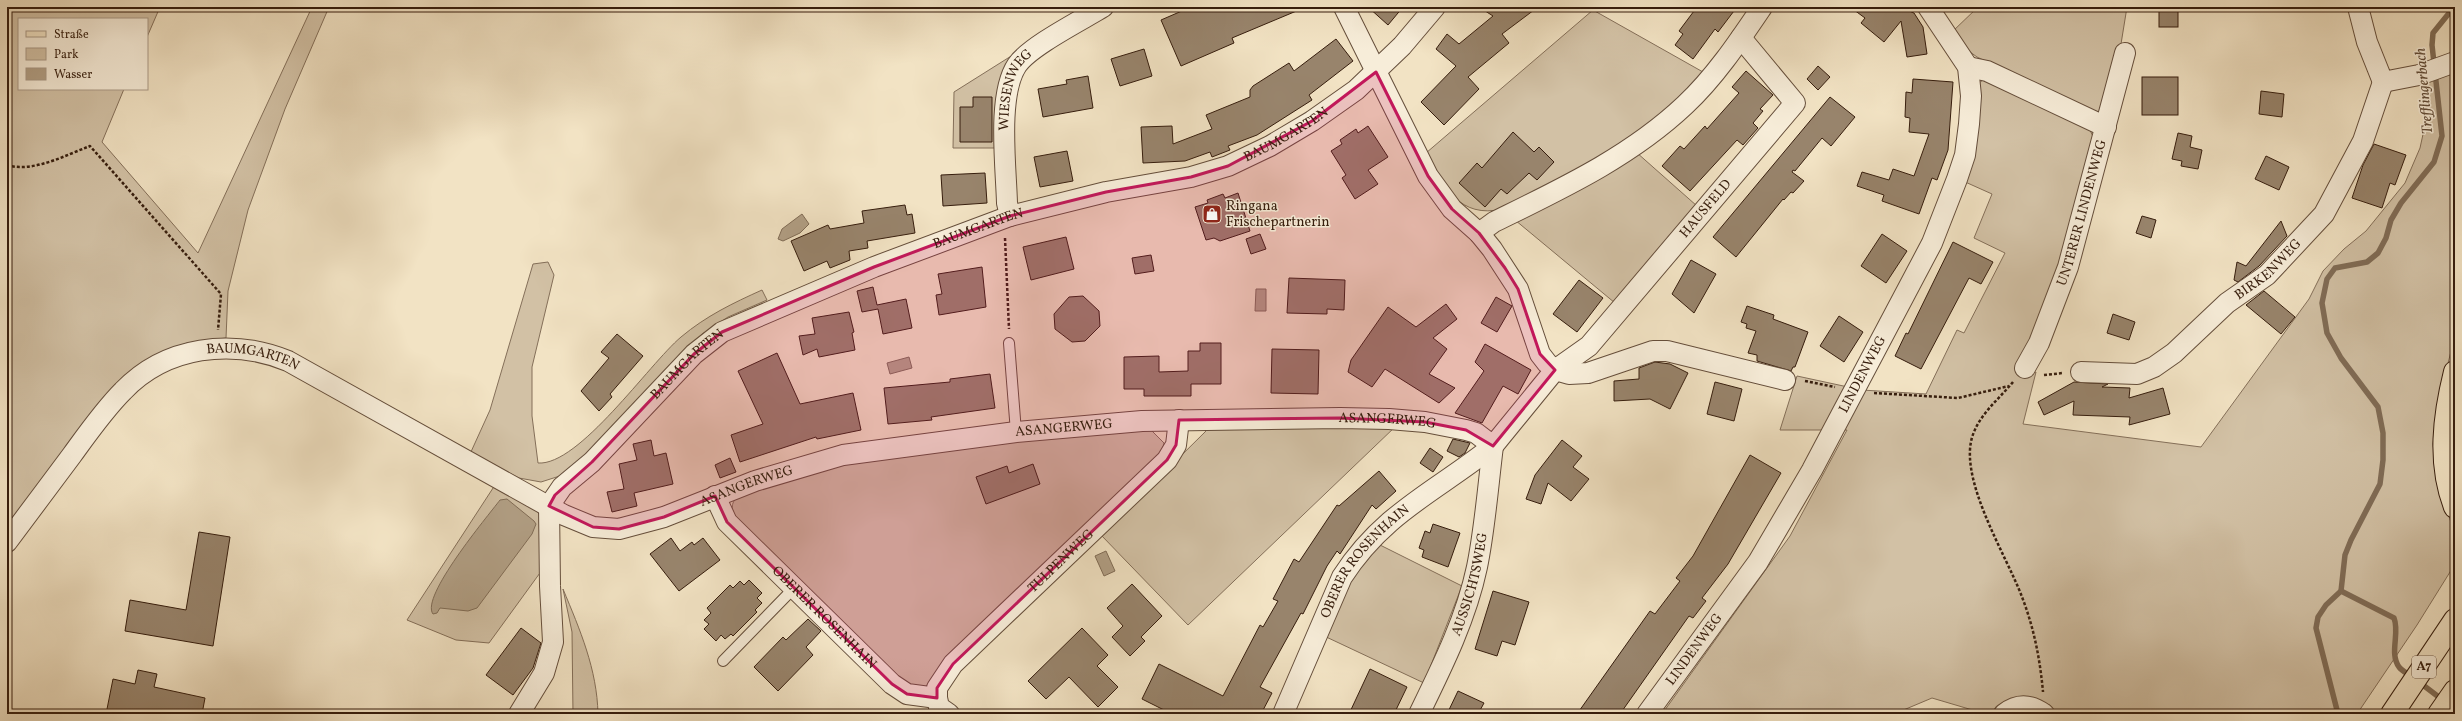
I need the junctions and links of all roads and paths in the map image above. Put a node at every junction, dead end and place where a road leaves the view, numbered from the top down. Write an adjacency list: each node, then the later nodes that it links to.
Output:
1 (1103, 7): 15 (street, WIESENWEG)
2 (1344, 7): 11 (street)
3 (1435, 7): 11 (street, BAUMGARTEN)
4 (1762, 7): 7 (street)
5 (1928, 7): 9 (street, LINDENWEG)
6 (2358, 7): 12 (street)
7 (1741, 38): 16 (street); 19 (street, HAUSFELD)
8 (2125, 53): 13 (street, UNTERER LINDENWEG)
9 (1968, 67): 13 (street); 25 (street, LINDENWEG)
10 (2441, 67): 12 (street)
11 (1376, 72): 15 (street, BAUMGARTEN); 16 (street)
12 (2383, 82): 20 (street, BIRKENWEG)
13 (2106, 127): 22 (street, UNTERER LINDENWEG)
14 (7, 165): 18 (path)
15 (1010, 216): 17 (path); 30 (street, BAUMGARTEN)
16 (1480, 233): 19 (street)
17 (1009, 343): 27 (lane)
18 (216, 348): 30 (street, BAUMGARTEN); 32 (street, BAUMGARTEN)
19 (1555, 370): 23 (street); 28 (street)
20 (2081, 372): 22 (path)
21 (2455, 372): 31 (main road)
22 (2026, 376): 24 (path); 24 (path)
23 (1785, 380): 25 (path)
24 (2010, 386): 25 (path); 38 (path)
25 (1853, 390): 43 (street, LINDENWEG)
26 (1179, 420): 27 (street, ASANGERWEG); 28 (street, ASANGERWEG); 37 (street, TULPENWEG)
27 (1016, 432): 29 (street, ASANGERWEG)
28 (1493, 446): 41 (street, OBERER ROSENHAIN); 42 (street, AUSSICHTSWEG)
29 (715, 496): 30 (street, ASANGERWEG); 33 (street, OBERER ROSENHAIN)
30 (549, 506): 39 (street)
31 (2455, 507)
32 (7, 542)
33 (794, 588): 35 (lane); 37 (street, OBERER ROSENHAIN)
34 (2455, 620): 45 (main road, A7)
35 (723, 661)
36 (2455, 691): 46 (main road)
37 (936, 698): 40 (street)
38 (2042, 712): 44 (street)
39 (519, 714)
40 (949, 714)
41 (1282, 714)
42 (1419, 714)
43 (1647, 714)
44 (2004, 714)
45 (2392, 714)
46 (2440, 714)

